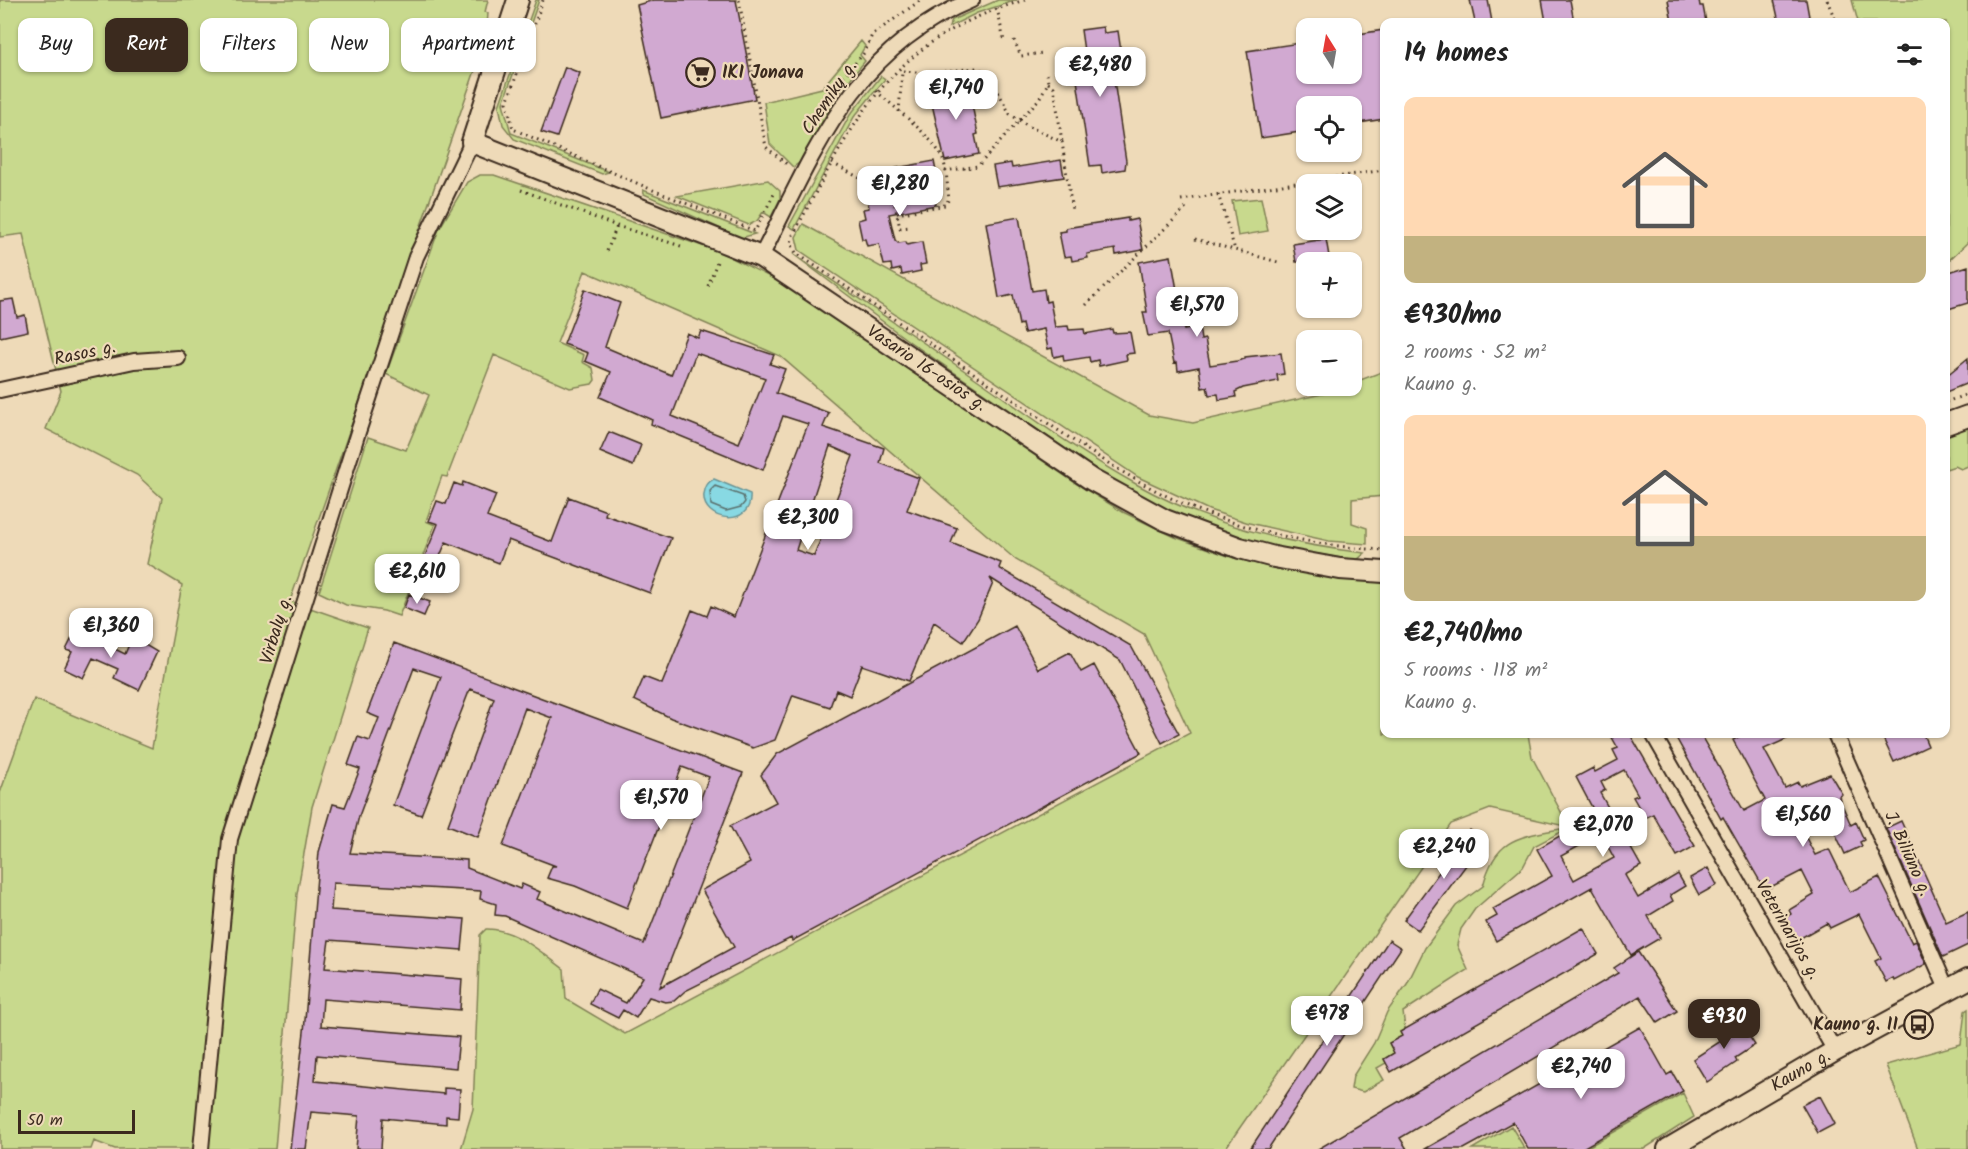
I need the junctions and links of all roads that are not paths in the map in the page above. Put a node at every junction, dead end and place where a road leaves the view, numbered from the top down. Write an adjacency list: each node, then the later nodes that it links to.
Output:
1 (518, 0): 3 (main road)
2 (972, 0): 4 (street, Chemikų g.)
3 (471, 142): 4 (main road, Vasario 16-osios g.); 15 (street, Virbalų g.)
4 (760, 257): 9 (main road, Vasario 16-osios g.)
5 (178, 358): 6 (street, Rasos g.)
6 (0, 390)
7 (1968, 416): 8 (main road)
8 (1950, 423)
9 (1380, 572)
10 (1655, 738): 14 (street, Veterinarijos g.)
11 (1837, 738): 13 (street, J. Biliūno g.)
12 (1968, 979): 13 (main road, Kauno g.)
13 (1947, 989): 14 (main road, Kauno g.)
14 (1835, 1051): 16 (main road, Kauno g.)
15 (201, 1149)
16 (1668, 1149)

